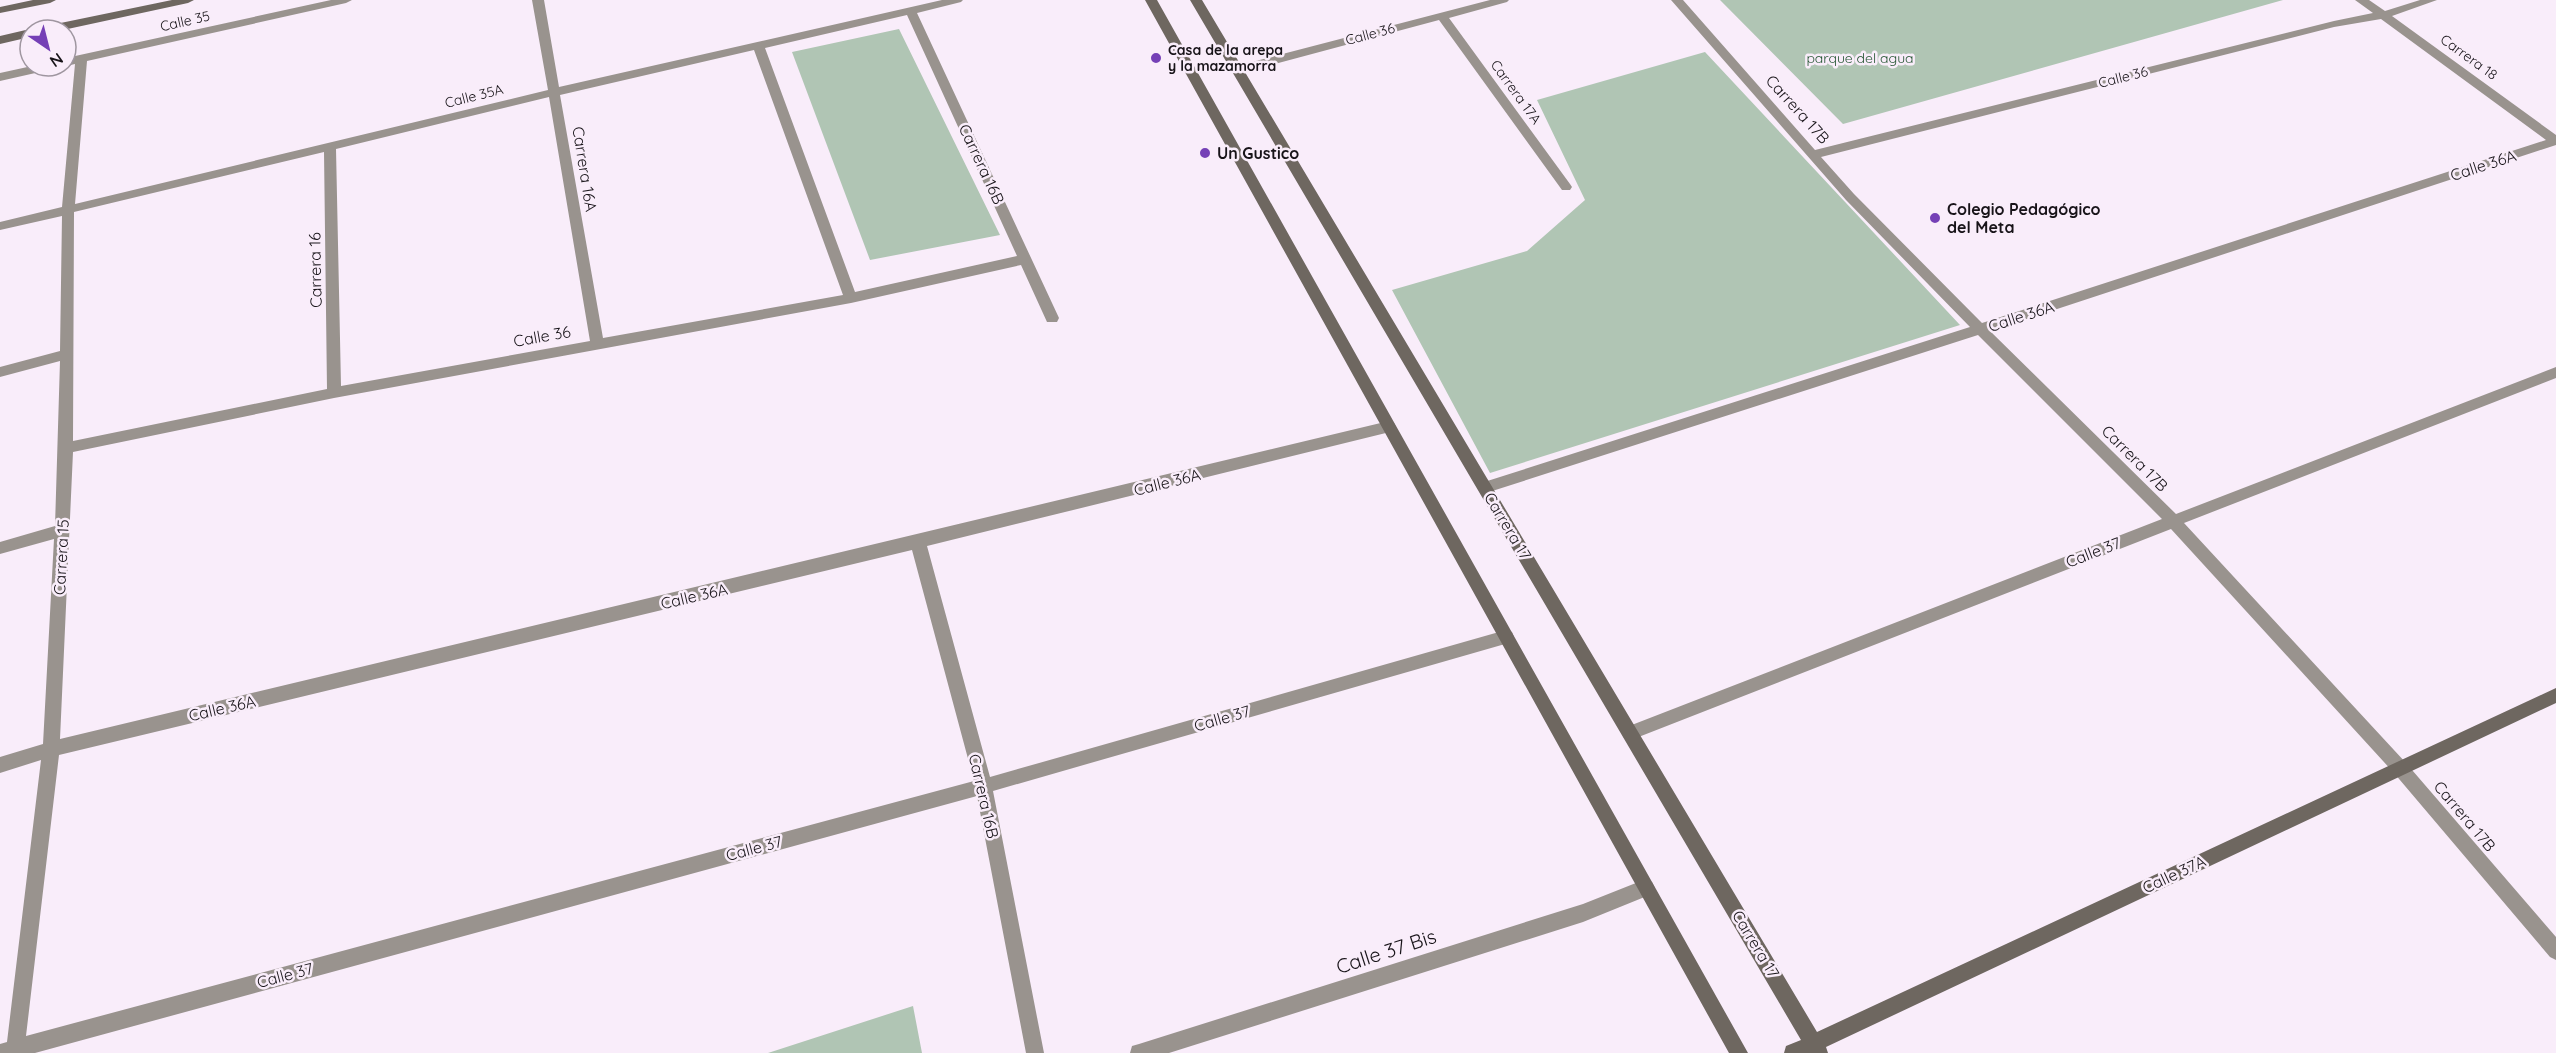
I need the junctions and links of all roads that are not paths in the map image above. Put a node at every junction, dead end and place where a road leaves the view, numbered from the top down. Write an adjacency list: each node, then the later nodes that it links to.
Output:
1 (50, 0): 12 (street)
2 (188, 0): 16 (street)
3 (346, 0): 20 (street, Calle 35)
4 (538, 0): 25 (street, Carrera 16A)
5 (957, 0): 13 (street, Calle 35A)
6 (1150, 0): 41 (street)
7 (1196, 0): 21 (street, Carrera 17)
8 (1503, 0): 14 (street, Calle 36)
9 (1677, 0): 28 (street, Carrera 17B)
10 (2361, 0): 15 (street, Carrera 18)
11 (2432, 0): 15 (street, Calle 36)
12 (0, 10)
13 (911, 11): 19 (street, Calle 35A); 32 (street, Carrera 16B)
14 (1442, 15): 21 (street, Calle 36); 29 (street, Carrera 17A)
15 (2384, 15): 26 (street, Carrera 18); 28 (street, Calle 36)
16 (78, 23)
17 (18, 36): 18 (street)
18 (0, 40)
19 (758, 44): 25 (street, Calle 35A); 33 (street)
20 (78, 60)
21 (1238, 70): 43 (street, Carrera 17)
22 (18, 72): 23 (street)
23 (0, 76)
24 (72, 78): 30 (street, Carrera 15)
25 (555, 92): 27 (street, Calle 35A); 36 (street, Carrera 16A)
26 (2556, 141): 35 (street, Calle 36A)
27 (330, 147): 30 (street, Calle 35A); 40 (street, Carrera 16)
28 (1815, 154): 35 (street, Carrera 17B)
29 (1566, 187)
30 (68, 209): 31 (street, Calle 35A); 37 (street, Carrera 15)
31 (0, 226)
32 (1025, 259): 33 (street, Calle 36); 34 (street, Carrera 16B)
33 (851, 298): 36 (street, Calle 36)
34 (1052, 318)
35 (1980, 329): 43 (street, Calle 36A); 44 (street, Carrera 17B)
36 (597, 344): 40 (street, Calle 36)
37 (68, 354): 38 (street); 42 (street, Carrera 15)
38 (0, 372)
39 (2556, 372): 44 (street, Calle 37)
40 (334, 393): 42 (street, Calle 36)
41 (1389, 427): 46 (street, Calle 36A); 48 (street)
42 (66, 448): 45 (street, Carrera 15)
43 (1485, 487): 50 (street, Carrera 17)
44 (2173, 521): 50 (street, Calle 37); 53 (street, Carrera 17B)
45 (63, 530): 47 (street); 51 (street, Carrera 15)
46 (918, 542): 51 (street, Calle 36A); 54 (street, Carrera 16B)
47 (0, 548)
48 (1506, 637): 54 (street, Calle 37); 55 (street)
49 (2556, 696): 53 (street, Calle 37A)
50 (1630, 733): 57 (street, Carrera 17)
51 (51, 749): 52 (street, Calle 36A); 58 (street, Carrera 15)
52 (0, 765)
53 (2400, 768): 56 (street, Carrera 17B); 57 (street, Calle 37A)
54 (984, 786): 58 (street, Calle 37); 59 (street, Carrera 16B)
55 (1646, 888): 60 (street, Calle 37 Bis); 61 (street)
56 (2556, 951)
57 (1817, 1048): 62 (street, Calle 37A)
58 (11, 1051)
59 (1035, 1053)
60 (1139, 1053)
61 (1739, 1053)
62 (1793, 1053)

